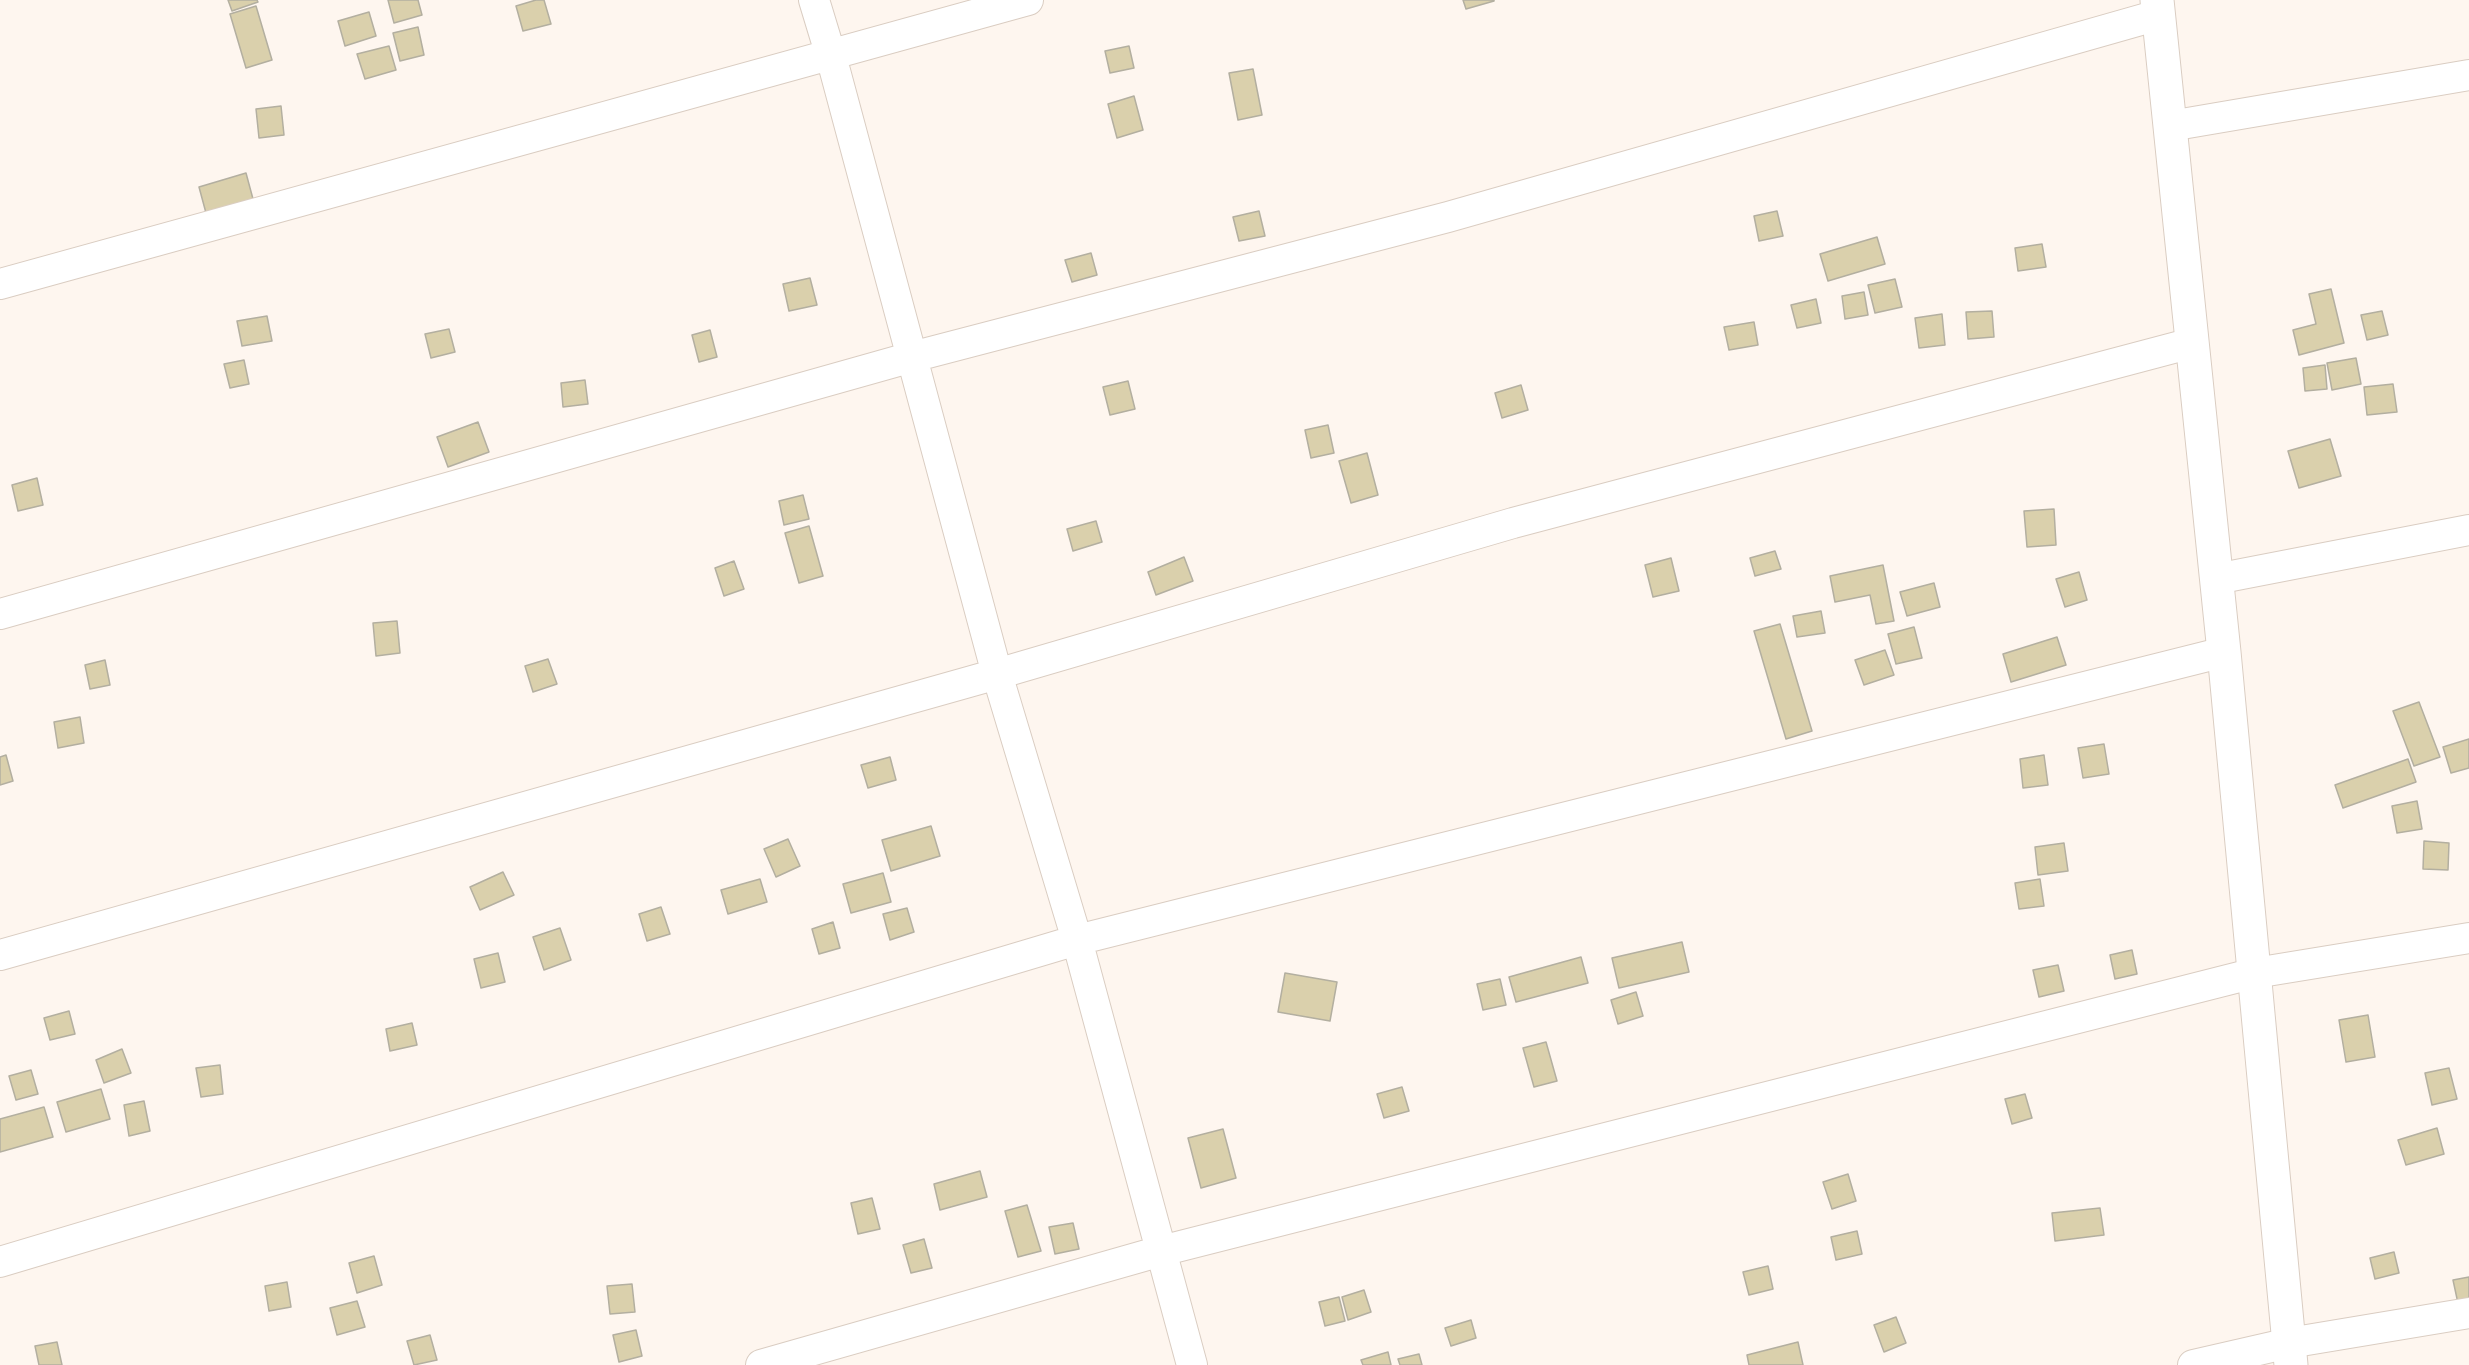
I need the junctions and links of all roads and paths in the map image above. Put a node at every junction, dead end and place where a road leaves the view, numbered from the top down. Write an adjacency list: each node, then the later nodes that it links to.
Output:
1 (814, 0): 4 (street)
2 (1029, 0): 4 (street)
3 (2157, 8): 6 (street); 9 (street)
4 (831, 56): 7 (street); 9 (street)
5 (2469, 75): 6 (street)
6 (2170, 126): 8 (street)
7 (0, 284)
8 (2192, 343): 11 (street); 14 (street)
9 (912, 357): 12 (street); 14 (street)
10 (2469, 530): 11 (street)
11 (2217, 579): 13 (street)
12 (0, 614)
13 (2224, 652): 16 (street); 18 (street)
14 (997, 674): 16 (street); 17 (street)
15 (2469, 938): 18 (street)
16 (1077, 940): 19 (street); 20 (street)
17 (0, 956)
18 (2255, 973): 19 (street); 22 (street)
19 (1161, 1251): 23 (street); 24 (street)
20 (0, 1262)
21 (2469, 1313): 22 (street)
22 (2290, 1354): 25 (street)
23 (761, 1365)
24 (1192, 1365)
25 (2193, 1365)

